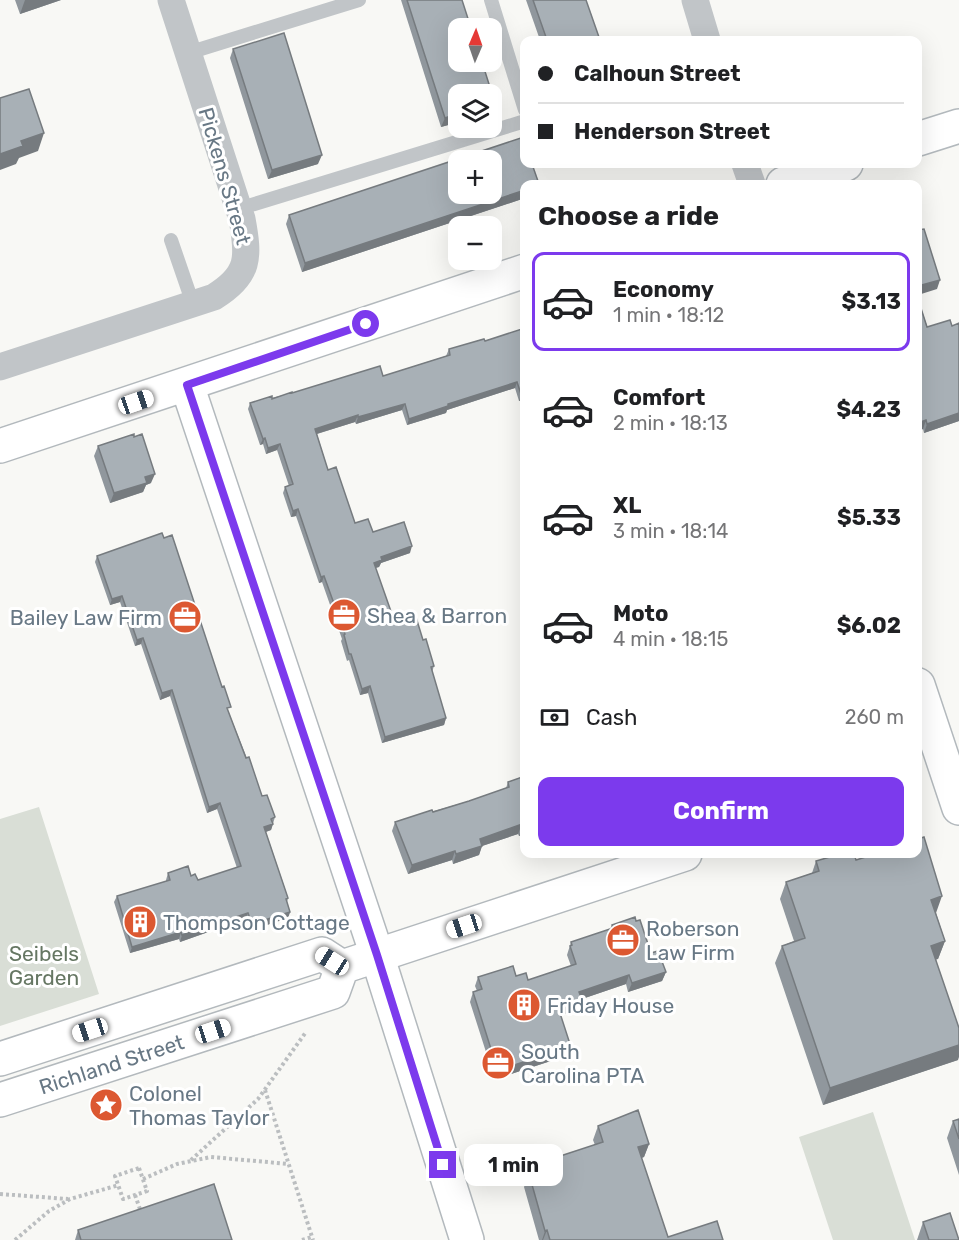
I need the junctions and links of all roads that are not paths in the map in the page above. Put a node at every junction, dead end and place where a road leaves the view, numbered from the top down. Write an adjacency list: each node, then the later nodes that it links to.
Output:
1 (171, 0): 6 (street, Pickens Street)
2 (359, 0): 6 (lane)
3 (491, 0): 7 (lane)
4 (695, 0): 5 (street)
5 (706, 36)
6 (188, 53): 13 (street, Pickens Street)
7 (520, 95)
8 (520, 123): 13 (lane)
9 (959, 126): 10 (street)
10 (922, 139)
11 (833, 168): 12 (street)
12 (796, 180)
13 (238, 209): 16 (street, Pickens Street)
14 (171, 240): 16 (lane)
15 (520, 273): 18 (street)
16 (193, 304): 17 (street, Pickens Street)
17 (0, 367)
18 (187, 385): 19 (street); 24 (street)
19 (0, 446)
20 (922, 700): 21 (street)
21 (941, 769): 22 (street)
22 (959, 808)
23 (673, 858): 24 (street)
24 (377, 955): 25 (street); 30 (street)
25 (342, 967): 26 (street, Richland Street); 27 (street, Richland Street)
26 (180, 1001): 27 (street); 28 (street, Richland Street)
27 (193, 1038): 29 (street, Richland Street)
28 (0, 1059)
29 (0, 1101)
30 (467, 1240)

